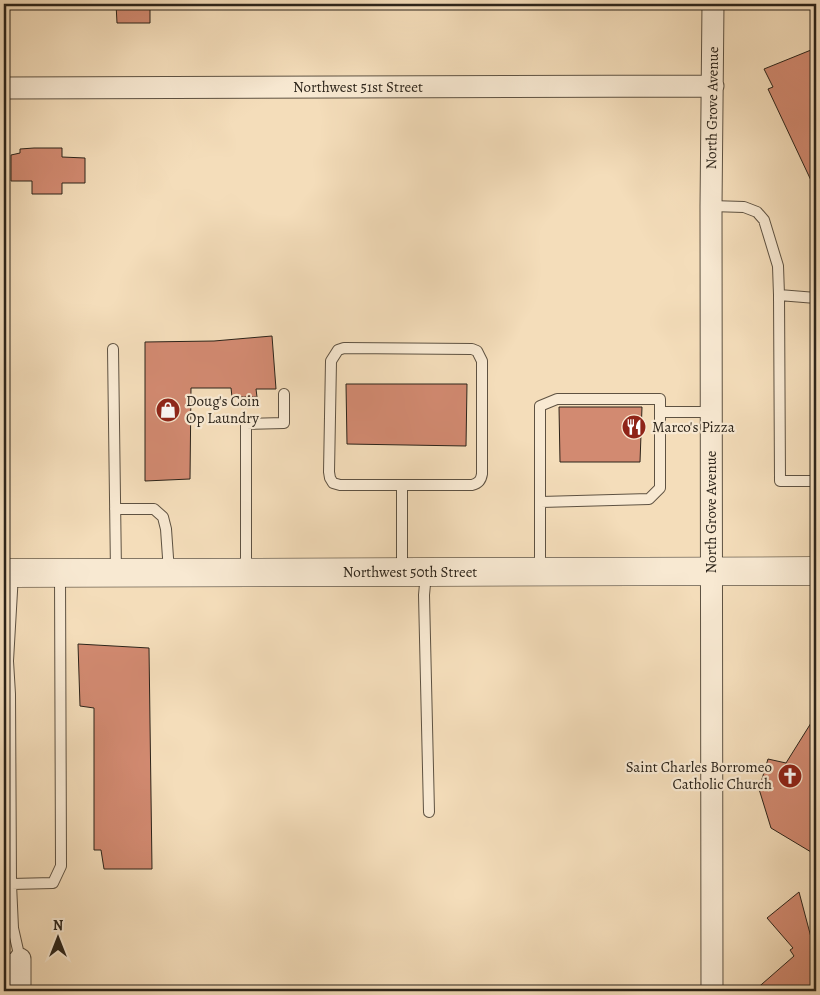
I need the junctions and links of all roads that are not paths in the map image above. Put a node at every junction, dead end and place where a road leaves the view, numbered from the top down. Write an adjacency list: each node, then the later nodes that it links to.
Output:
1 (713, 4): 2 (street, North Grove Avenue)
2 (713, 86): 3 (street, Northwest 51st Street); 4 (street, North Grove Avenue)
3 (4, 88)
4 (711, 206): 5 (lane); 10 (street, North Grove Avenue)
5 (779, 295): 6 (lane); 11 (lane)
6 (816, 298)
7 (112, 349): 14 (lane)
8 (284, 394): 18 (lane)
9 (660, 412): 10 (lane); 13 (lane); 13 (lane)
10 (711, 412): 21 (street, North Grove Avenue)
11 (816, 481)
12 (402, 485): 12 (lane); 19 (lane)
13 (541, 502): 20 (lane)
14 (115, 509): 16 (lane); 17 (lane)
15 (816, 571): 21 (main road, Northwest 50th Street)
16 (116, 572): 17 (main road, Northwest 50th Street); 23 (main road, Northwest 50th Street)
17 (168, 572): 18 (main road, Northwest 50th Street)
18 (246, 572): 19 (main road, Northwest 50th Street)
19 (414, 572): 20 (main road, Northwest 50th Street); 25 (lane)
20 (540, 572): 21 (main road, Northwest 50th Street)
21 (712, 572): 30 (street, North Grove Avenue)
22 (9, 573): 23 (main road, Northwest 50th Street); 24 (lane)
23 (60, 573): 26 (lane)
24 (6, 661): 26 (lane)
25 (429, 812)
26 (11, 884): 27 (lane)
27 (8, 928): 28 (lane)
28 (12, 959): 29 (street)
29 (20, 991)
30 (712, 991)

